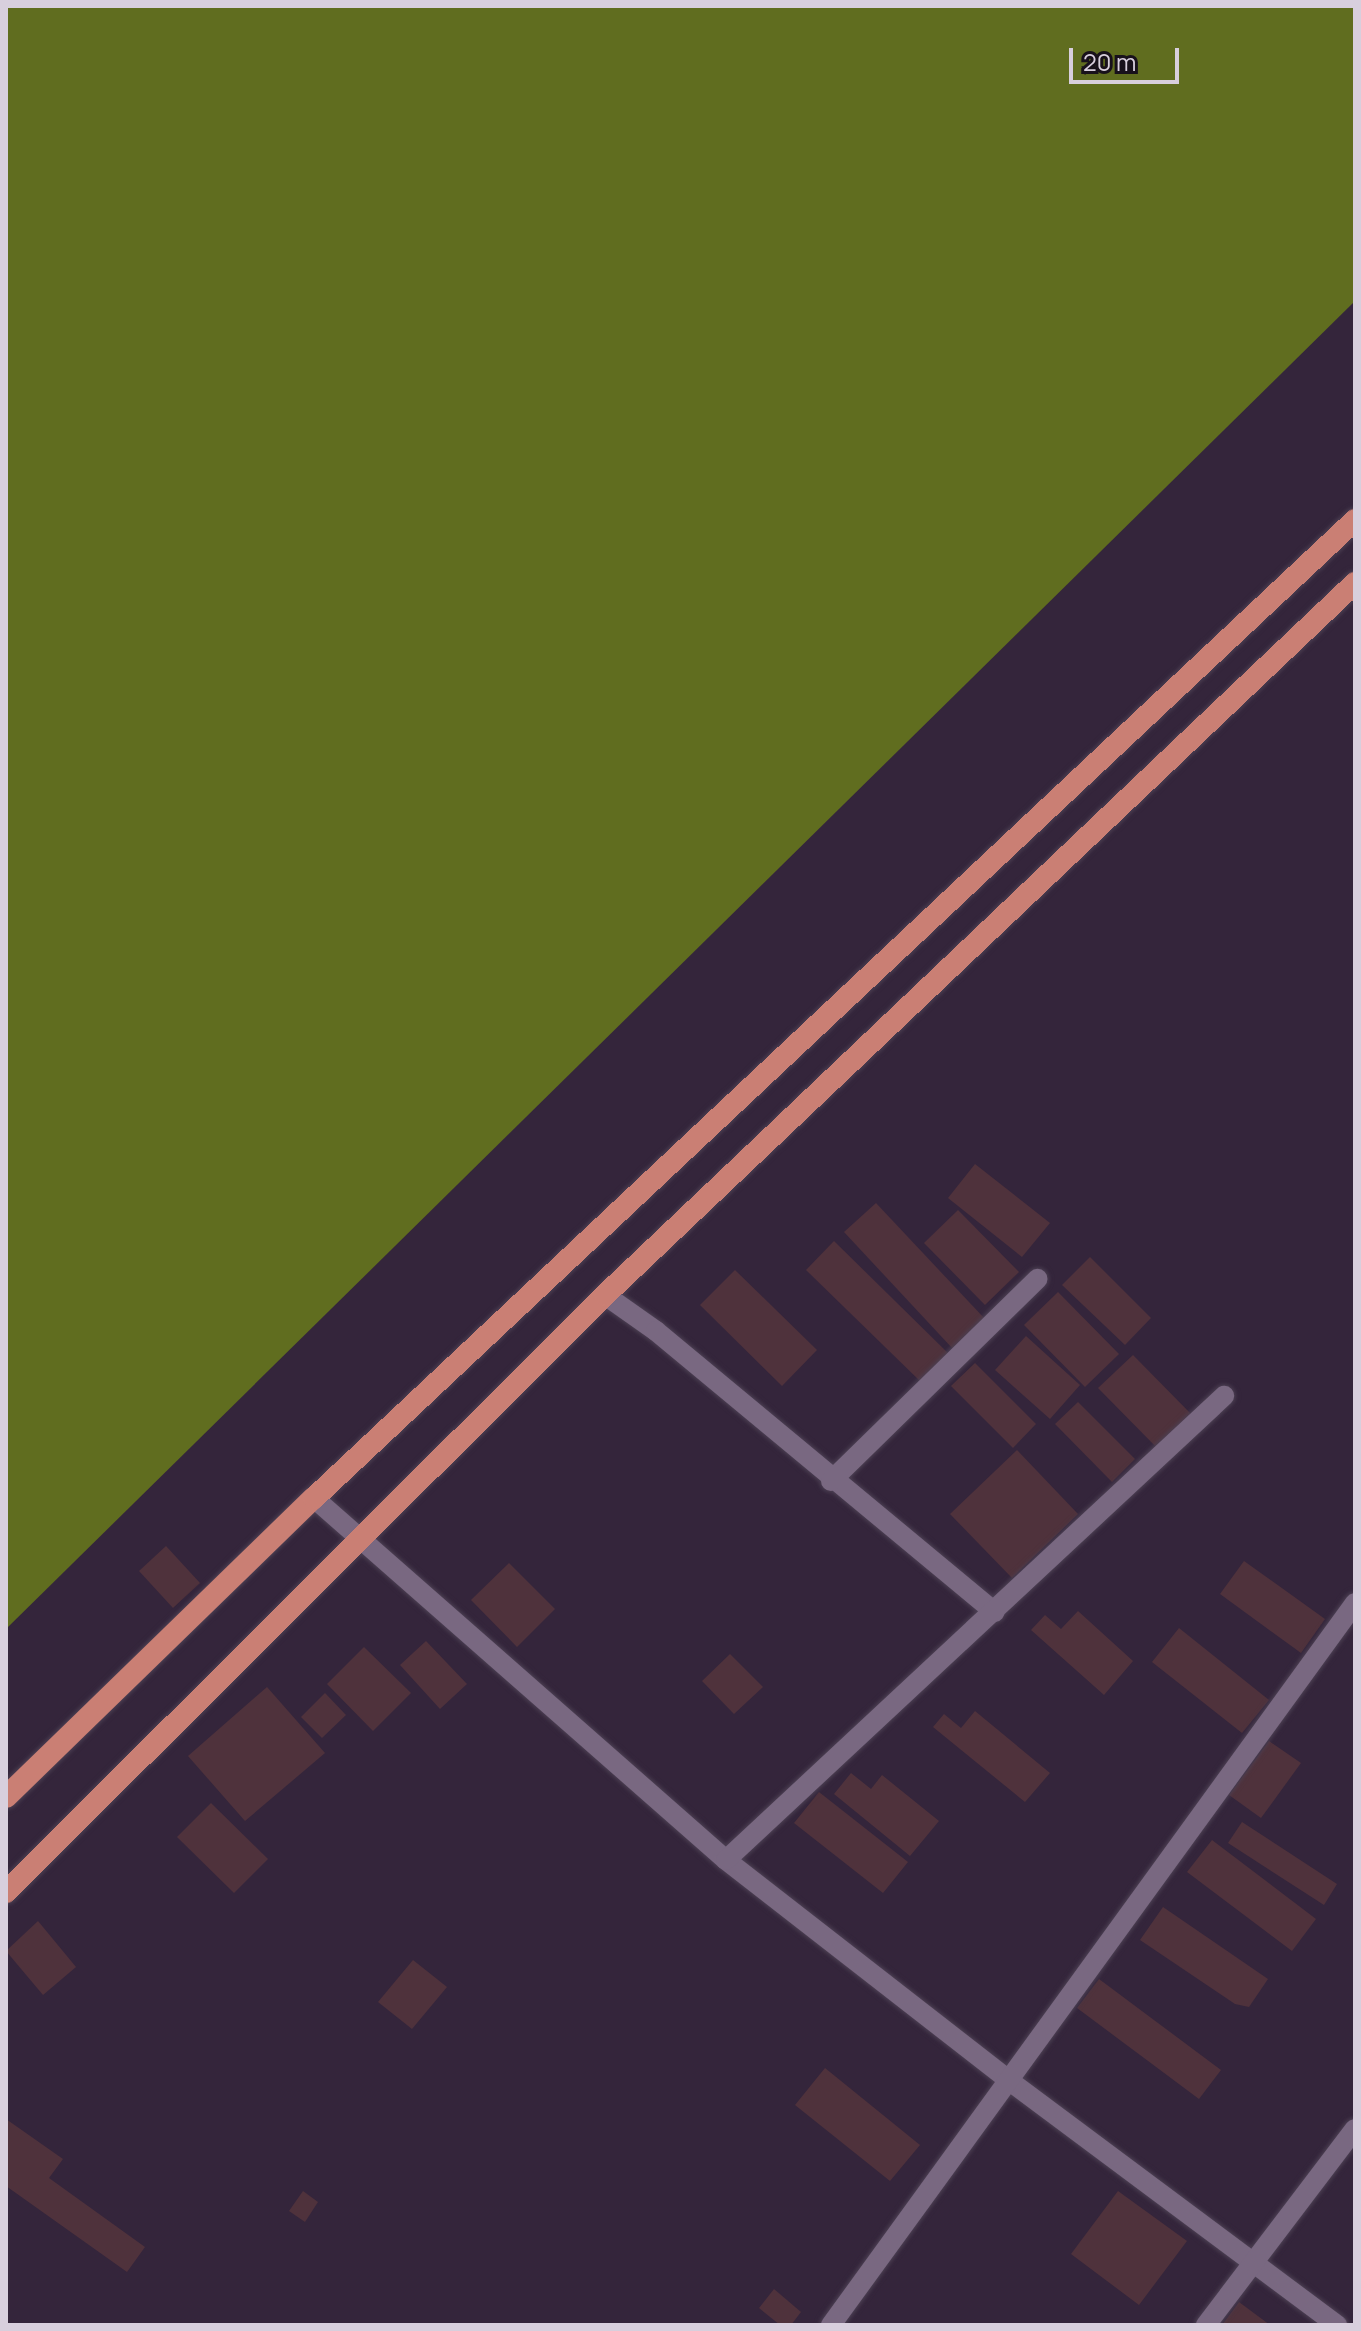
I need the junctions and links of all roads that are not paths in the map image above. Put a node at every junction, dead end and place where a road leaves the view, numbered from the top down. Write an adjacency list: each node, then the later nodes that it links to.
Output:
1 (1355, 520): 7 (highway)
2 (1355, 583): 4 (highway)
3 (1037, 1279): 6 (street)
4 (605, 1295): 6 (street); 8 (highway)
5 (1224, 1396): 10 (street)
6 (831, 1481): 10 (street)
7 (314, 1498): 8 (street); 11 (highway)
8 (357, 1539): 12 (street); 13 (highway)
9 (1355, 1603): 14 (street)
10 (995, 1612): 12 (street)
11 (6, 1797)
12 (726, 1860): 14 (street)
13 (6, 1892)
14 (1011, 2082): 16 (street); 17 (street)
15 (1355, 2129): 16 (street)
16 (1251, 2265): 18 (street); 19 (street)
17 (831, 2325)
18 (1206, 2325)
19 (1337, 2325)

